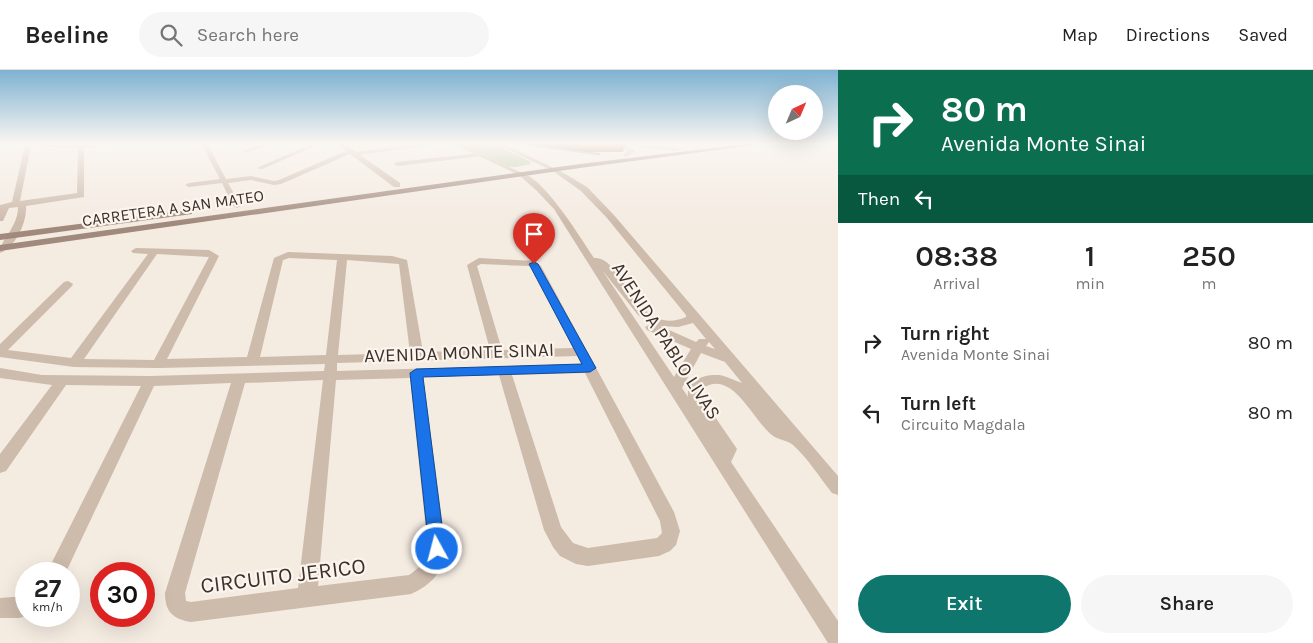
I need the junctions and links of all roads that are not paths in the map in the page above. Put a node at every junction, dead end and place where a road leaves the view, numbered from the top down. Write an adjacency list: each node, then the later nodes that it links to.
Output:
1 (25, 170): 14 (street)
2 (81, 170): 14 (street)
3 (219, 170): 10 (street)
4 (311, 170): 10 (street)
5 (376, 170): 11 (street)
6 (510, 170): 9 (street, AVENIDA PABLO LIVAS)
7 (523, 170): 9 (main road, CARRETERA A SAN MATEO)
8 (555, 170): 9 (main road, CARRETERA A SAN MATEO); 31 (street, AVENIDA PABLO LIVAS)
9 (515, 172): 11 (main road, CARRETERA A SAN MATEO); 13 (main road, CARRETERA A SAN MATEO); 26 (street, AVENIDA PABLO LIVAS)
10 (225, 180): 12 (street); 17 (street)
11 (396, 184): 13 (main road); 15 (main road, CARRETERA A SAN MATEO)
12 (189, 185)
13 (379, 194): 21 (main road, CARRETERA A SAN MATEO)
14 (19, 203): 18 (street); 23 (street)
15 (255, 203)
16 (246, 204): 17 (main road, CARRETERA A SAN MATEO)
17 (236, 206): 19 (main road, CARRETERA A SAN MATEO); 21 (main road)
18 (3, 207): 22 (street)
19 (227, 207)
20 (199, 211): 23 (main road, CARRETERA A SAN MATEO)
21 (212, 217): 25 (main road, CARRETERA A SAN MATEO)
22 (0, 219)
23 (12, 236): 24 (main road, CARRETERA A SAN MATEO); 25 (street)
24 (0, 237)
25 (2, 248)
26 (585, 250): 31 (street); 32 (street, AVENIDA PABLO LIVAS)
27 (136, 251): 28 (street)
28 (154, 252): 39 (street); 40 (street)
29 (342, 258): 41 (street, CIRCUITO JERICO); 42 (street); 44 (street)
30 (68, 284): 35 (street)
31 (692, 314): 33 (street, AVENIDA PABLO LIVAS)
32 (628, 316): 34 (street); 49 (street, AVENIDA PABLO LIVAS)
33 (709, 334): 34 (street); 38 (street, AVENIDA PABLO LIVAS)
34 (698, 348): 38 (street); 49 (street)
35 (0, 352): 39 (street, AVENIDA MONTE SINAI)
36 (582, 352): 37 (street, AVENIDA MONTE SINAI); 37 (street); 43 (street)
37 (498, 355): 41 (street, AVENIDA MONTE SINAI)
38 (730, 359): 50 (street, AVENIDA PABLO LIVAS)
39 (74, 363): 40 (street, AVENIDA MONTE SINAI)
40 (158, 364): 44 (street, AVENIDA MONTE SINAI)
41 (417, 365): 42 (street, AVENIDA MONTE SINAI); 45 (street, AVENIDA MONTE SINAI); 55 (street, CIRCUITO JERICO)
42 (330, 366): 44 (street, AVENIDA MONTE SINAI); 44 (street, AVENIDA MONTE SINAI); 55 (street)
43 (590, 368): 45 (street, AVENIDA MONTE SINAI); 45 (street)
44 (246, 369): 48 (street, AVENIDA MONTE SINAI); 55 (street, CIRCUITO JERICO)
45 (504, 371)
46 (0, 373): 47 (street, AVENIDA MONTE SINAI)
47 (62, 381): 48 (street, AVENIDA MONTE SINAI); 52 (street)
48 (150, 381): 54 (street)
49 (675, 388): 51 (street, AVENIDA PABLO LIVAS)
50 (798, 440): 51 (street); 53 (street, AVENIDA PABLO LIVAS)
51 (723, 463): 58 (street, AVENIDA PABLO LIVAS)
52 (0, 466)
53 (838, 488)
54 (62, 562)
55 (306, 597)
56 (0, 608): 57 (street)
57 (15, 608)
58 (838, 640)

